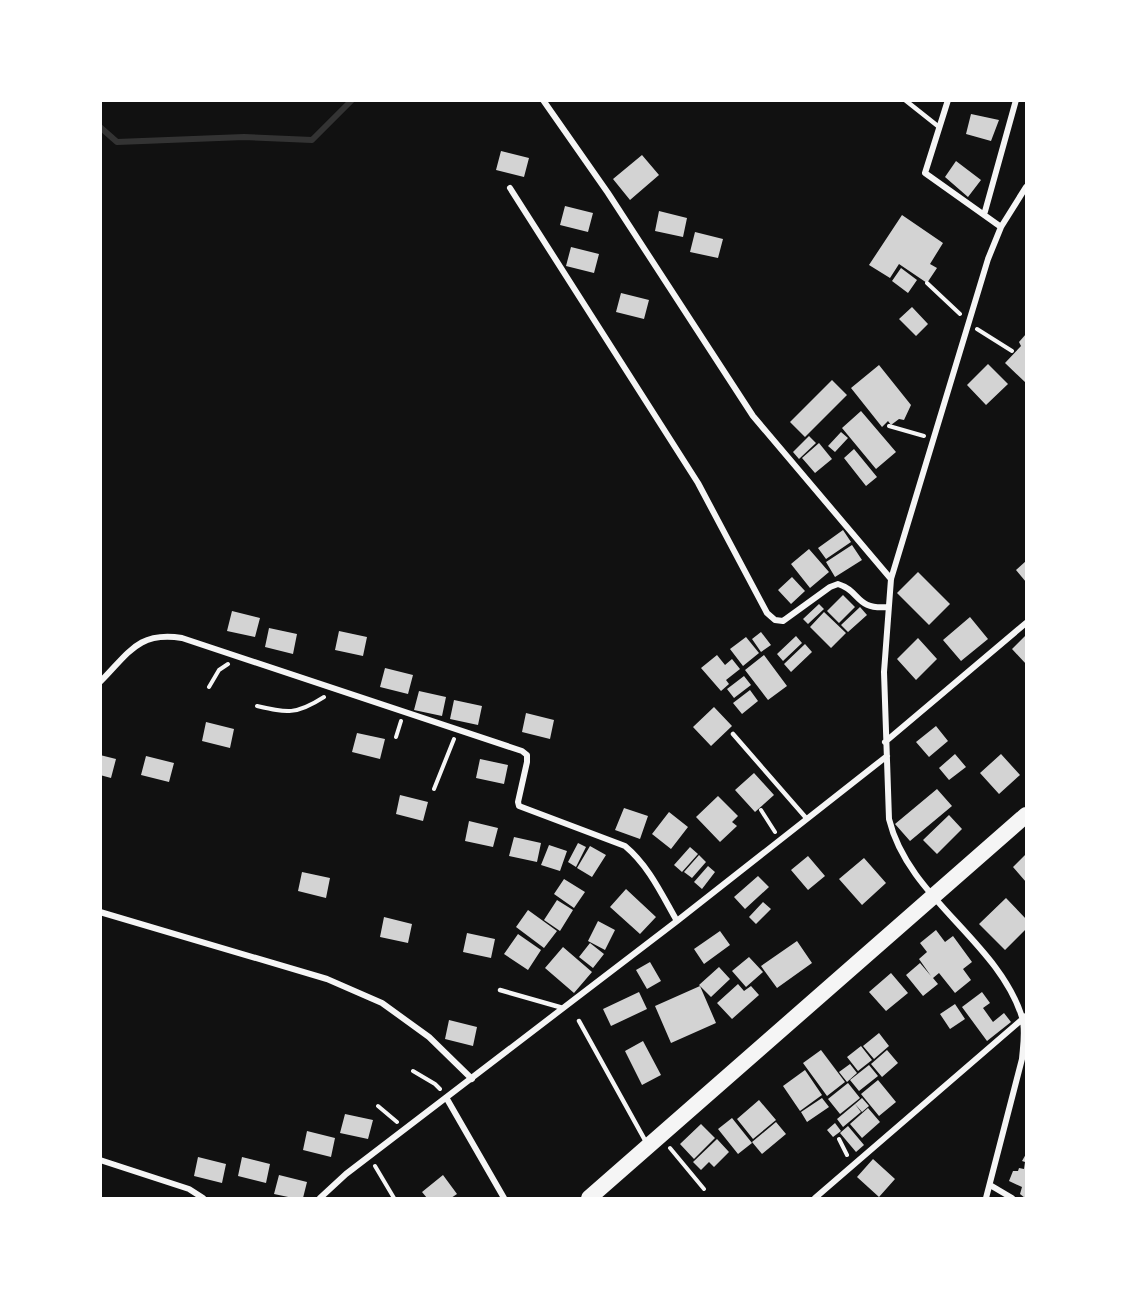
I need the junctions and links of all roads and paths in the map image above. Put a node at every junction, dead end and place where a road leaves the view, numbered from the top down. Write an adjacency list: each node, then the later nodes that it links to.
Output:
1 (543, 100): 15 (street)
2 (905, 100): 5 (lane)
3 (948, 100): 5 (street)
4 (1016, 100): 8 (street)
5 (939, 128): 8 (street)
6 (1026, 187): 9 (street)
7 (510, 188): 16 (street)
8 (984, 215): 9 (street)
9 (1001, 227): 11 (street)
10 (927, 283): 11 (path)
11 (968, 323): 12 (path); 14 (street)
12 (1012, 351)
13 (889, 426): 14 (path)
14 (933, 438): 15 (street)
15 (891, 579): 16 (street)
16 (888, 607): 25 (street)
17 (1026, 623): 25 (street)
18 (237, 656): 19 (street); 20 (path); 21 (street)
19 (100, 682)
20 (209, 687)
21 (338, 689): 22 (path); 23 (street)
22 (257, 706)
23 (457, 730): 27 (path); 34 (street)
24 (733, 734): 30 (lane)
25 (885, 742): 26 (street)
26 (886, 756): 30 (street); 32 (street)
27 (434, 789)
28 (761, 810): 31 (path)
29 (1026, 815): 32 (highway)
30 (807, 819): 31 (street)
31 (780, 840): 34 (street)
32 (933, 897): 37 (street); 45 (highway)
33 (100, 912): 41 (street)
34 (677, 921): 36 (street)
35 (500, 990): 36 (lane)
36 (563, 1008): 41 (street)
37 (1024, 1017): 39 (street); 55 (street)
38 (579, 1021): 45 (lane)
39 (1024, 1062): 48 (street)
40 (413, 1071): 42 (path)
41 (472, 1079): 42 (street)
42 (447, 1098): 44 (street); 53 (street)
43 (378, 1106): 44 (path)
44 (406, 1130): 46 (street)
45 (655, 1141): 49 (path); 54 (highway)
46 (370, 1157): 51 (street); 52 (path)
47 (100, 1160): 50 (street)
48 (990, 1185): 56 (street); 57 (street)
49 (704, 1189)
50 (203, 1198)
51 (320, 1198)
52 (394, 1198)
53 (504, 1198)
54 (589, 1198)
55 (815, 1198)
56 (986, 1198)
57 (1012, 1198)

